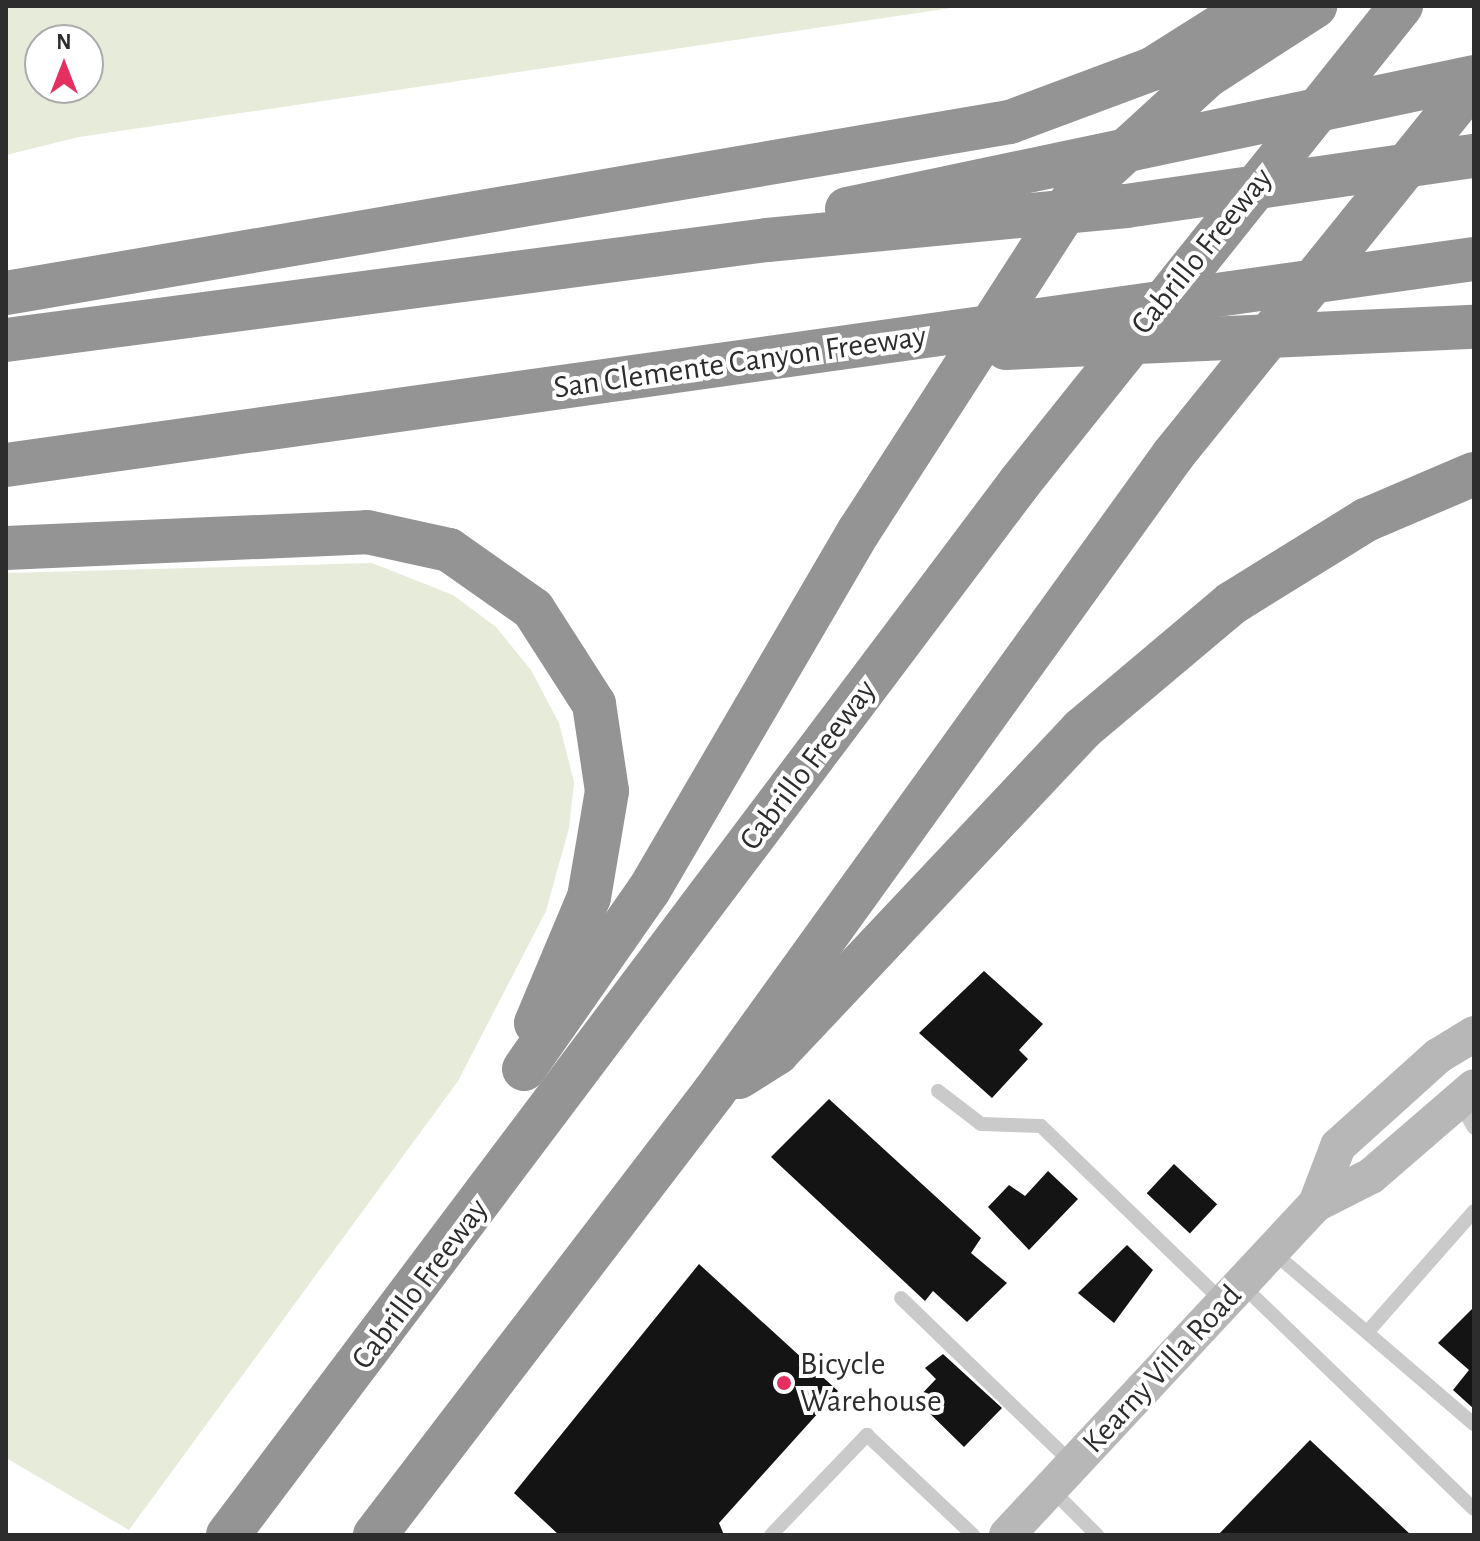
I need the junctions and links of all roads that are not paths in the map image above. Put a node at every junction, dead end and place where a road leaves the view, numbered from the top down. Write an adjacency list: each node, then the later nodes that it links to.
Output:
1 (1252, 6): 8 (highway)
2 (1315, 6): 16 (highway)
3 (1401, 6): 20 (highway, Cabrillo Freeway)
4 (1474, 79): 6 (highway); 18 (highway)
5 (1474, 156): 6 (highway)
6 (767, 240): 10 (highway)
7 (1474, 259): 11 (highway, San Clemente Canyon Freeway)
8 (6, 293)
9 (1474, 327): 11 (highway)
10 (6, 340)
11 (836, 348): 12 (highway, San Clemente Canyon Freeway)
12 (6, 465)
13 (1474, 474): 18 (highway)
14 (6, 548): 16 (highway)
15 (1474, 1034): 21 (main road, Kearny Villa Road)
16 (524, 1069): 20 (highway)
17 (938, 1091): 24 (lane)
18 (714, 1092): 31 (highway)
19 (1468, 1104): 21 (main road, Kearny Villa Road)
20 (526, 1142): 30 (highway, Cabrillo Freeway)
21 (1316, 1204): 23 (main road, Kearny Villa Road)
22 (1474, 1211): 26 (lane)
23 (1272, 1252): 24 (main road, Kearny Villa Road); 26 (lane)
24 (1233, 1294): 28 (main road, Kearny Villa Road); 29 (lane)
25 (901, 1298): 28 (lane)
26 (1371, 1328): 27 (lane)
27 (1474, 1424)
28 (1062, 1476): 34 (main road, Kearny Villa Road); 35 (lane)
29 (1474, 1509)
30 (228, 1535)
31 (375, 1535)
32 (771, 1535): 33 (lane)
33 (973, 1535)
34 (1007, 1535)
35 (1097, 1535)

